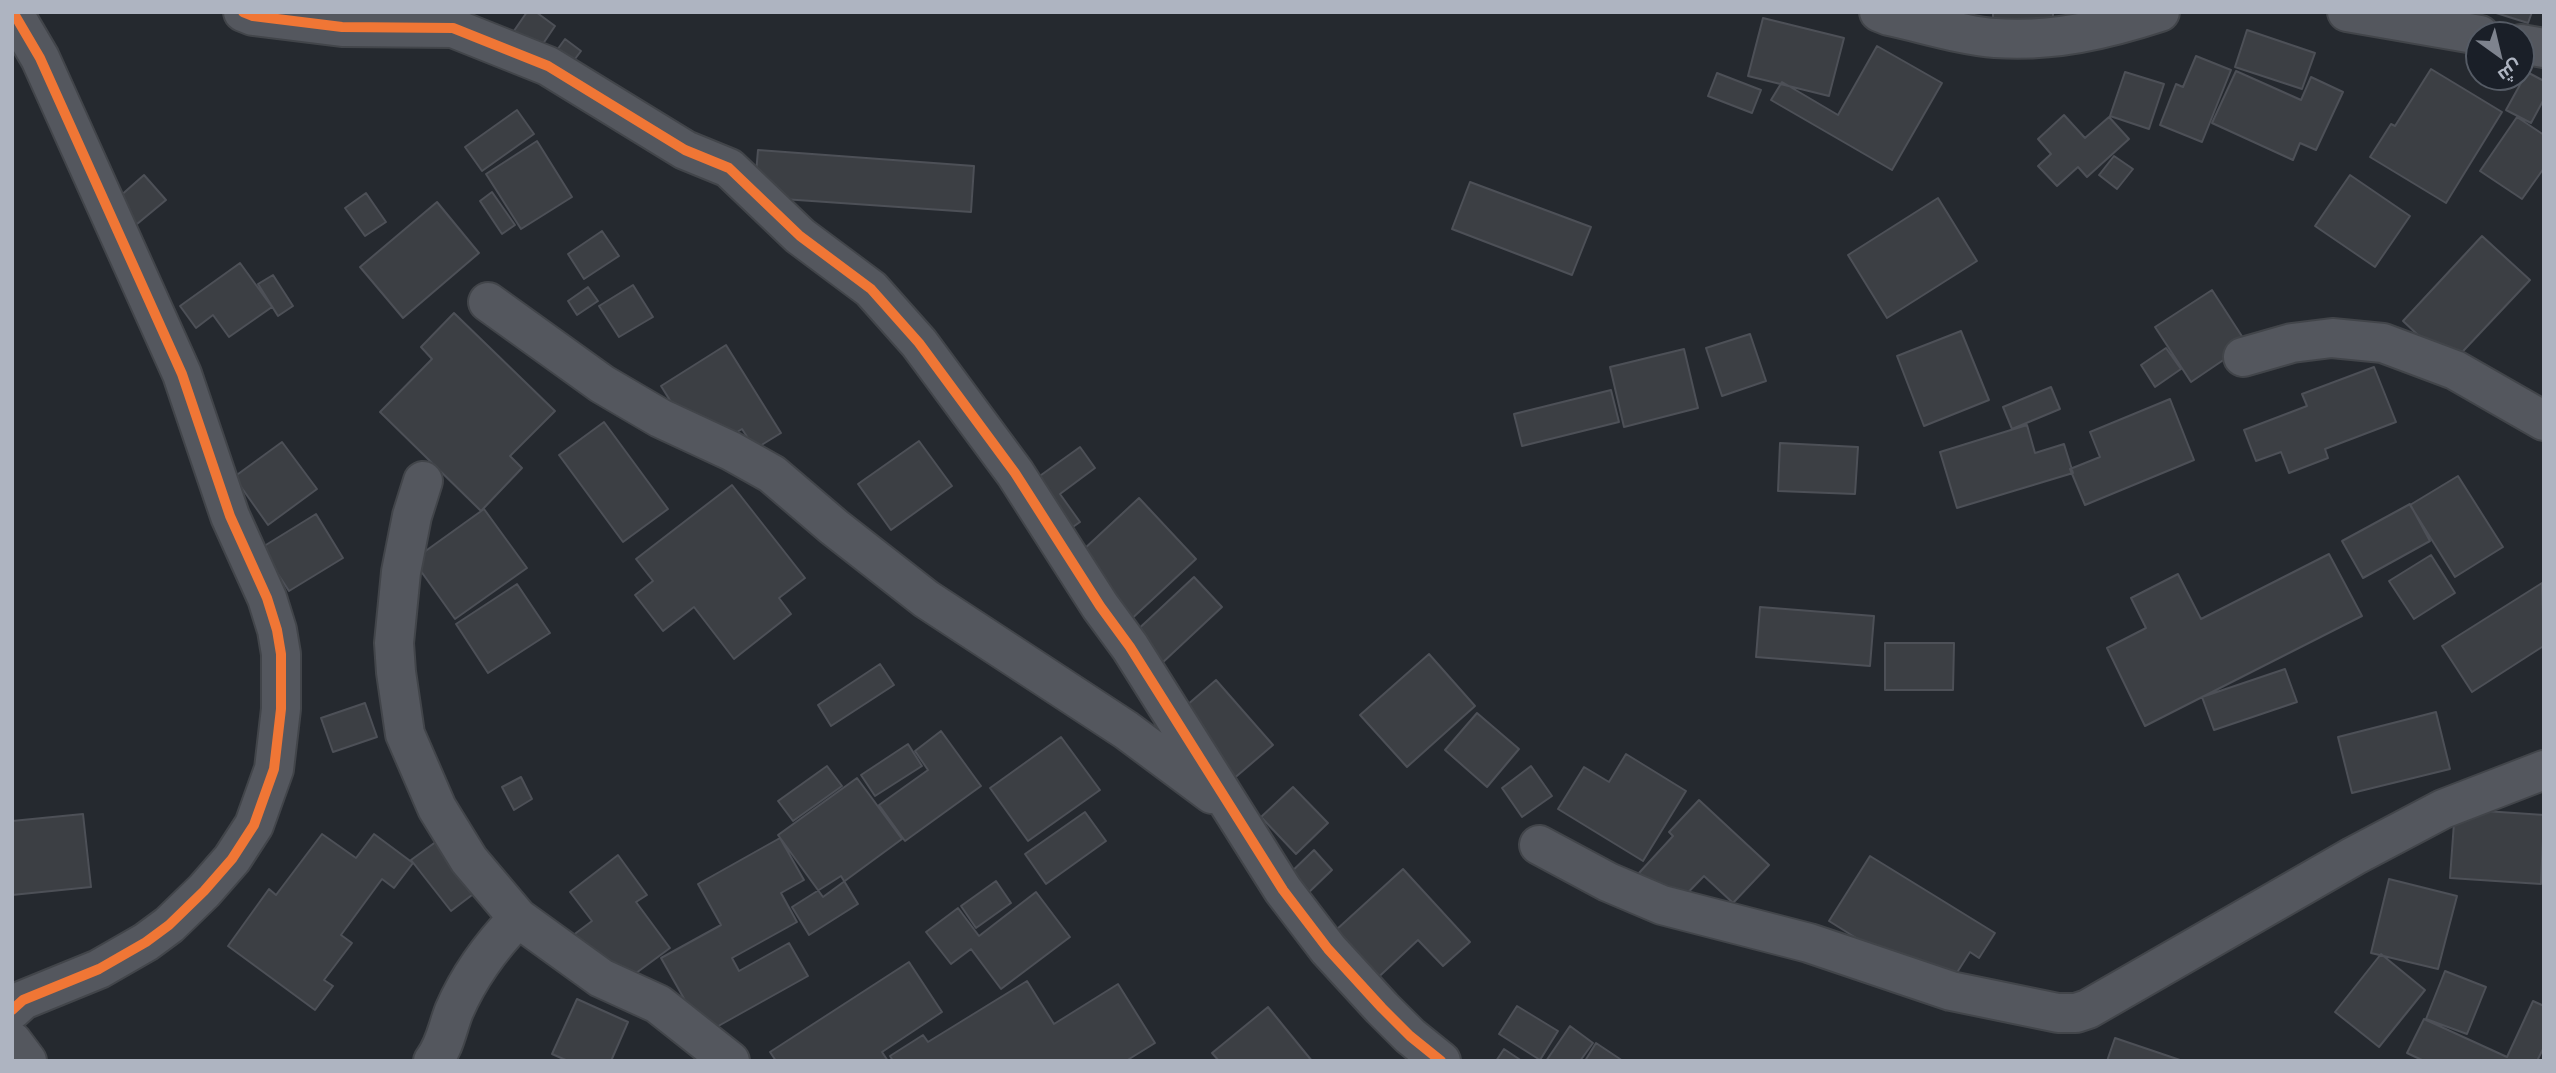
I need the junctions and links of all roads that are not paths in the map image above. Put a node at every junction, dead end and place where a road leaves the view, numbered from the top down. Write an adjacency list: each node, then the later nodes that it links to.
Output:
1 (13, 12): 16 (street)
2 (243, 12): 13 (street)
3 (1879, 12): 6 (street)
4 (2160, 12): 6 (street)
5 (2347, 12): 7 (street)
6 (1995, 25)
7 (2465, 32)
8 (488, 302): 13 (street)
9 (2242, 357): 10 (street)
10 (2544, 421)
11 (423, 481): 15 (street)
12 (2544, 770): 14 (street)
13 (1233, 811): 21 (street)
14 (1539, 845)
15 (518, 918): 19 (street); 20 (street)
16 (12, 1010)
17 (12, 1041): 18 (street)
18 (27, 1061)
19 (433, 1061)
20 (730, 1061)
21 (1441, 1061)

